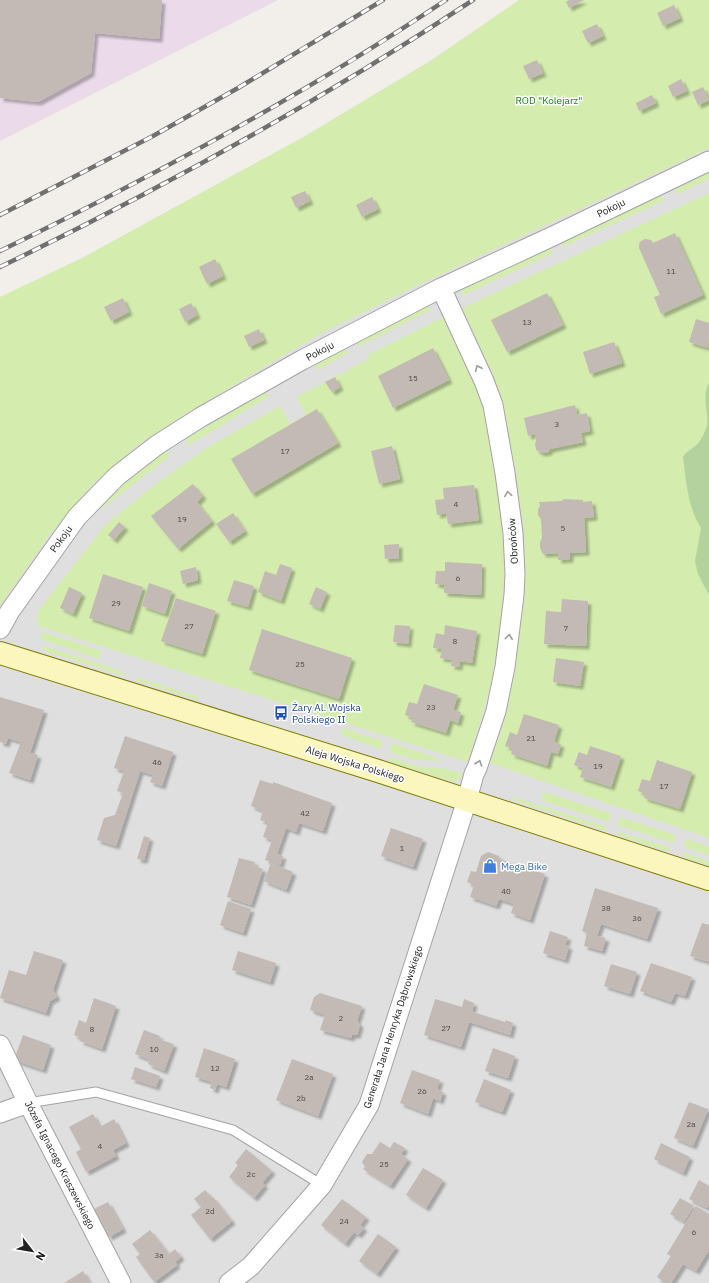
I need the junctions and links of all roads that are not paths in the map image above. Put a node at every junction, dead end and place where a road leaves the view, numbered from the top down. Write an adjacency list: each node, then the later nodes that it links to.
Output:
1 (709, 162): 2 (street, Pokoju)
2 (441, 288): 3 (street, Pokoju); 5 (street, Obrońców, one-way to 2)
3 (0, 629)
4 (0, 653): 5 (street, Aleja Wojska Polskiego)
5 (467, 800): 6 (street, Aleja Wojska Polskiego); 10 (street, Generała Jana Henryka Dąbrowskiego)
6 (709, 879)
7 (0, 1045): 8 (street, Józefa Ignacego Kraszewskiego)
8 (28, 1103): 9 (street); 10 (lane); 11 (street, Józefa Ignacego Kraszewskiego)
9 (0, 1113)
10 (322, 1185): 12 (street, Generała Jana Henryka Dąbrowskiego)
11 (121, 1283)
12 (229, 1283)

